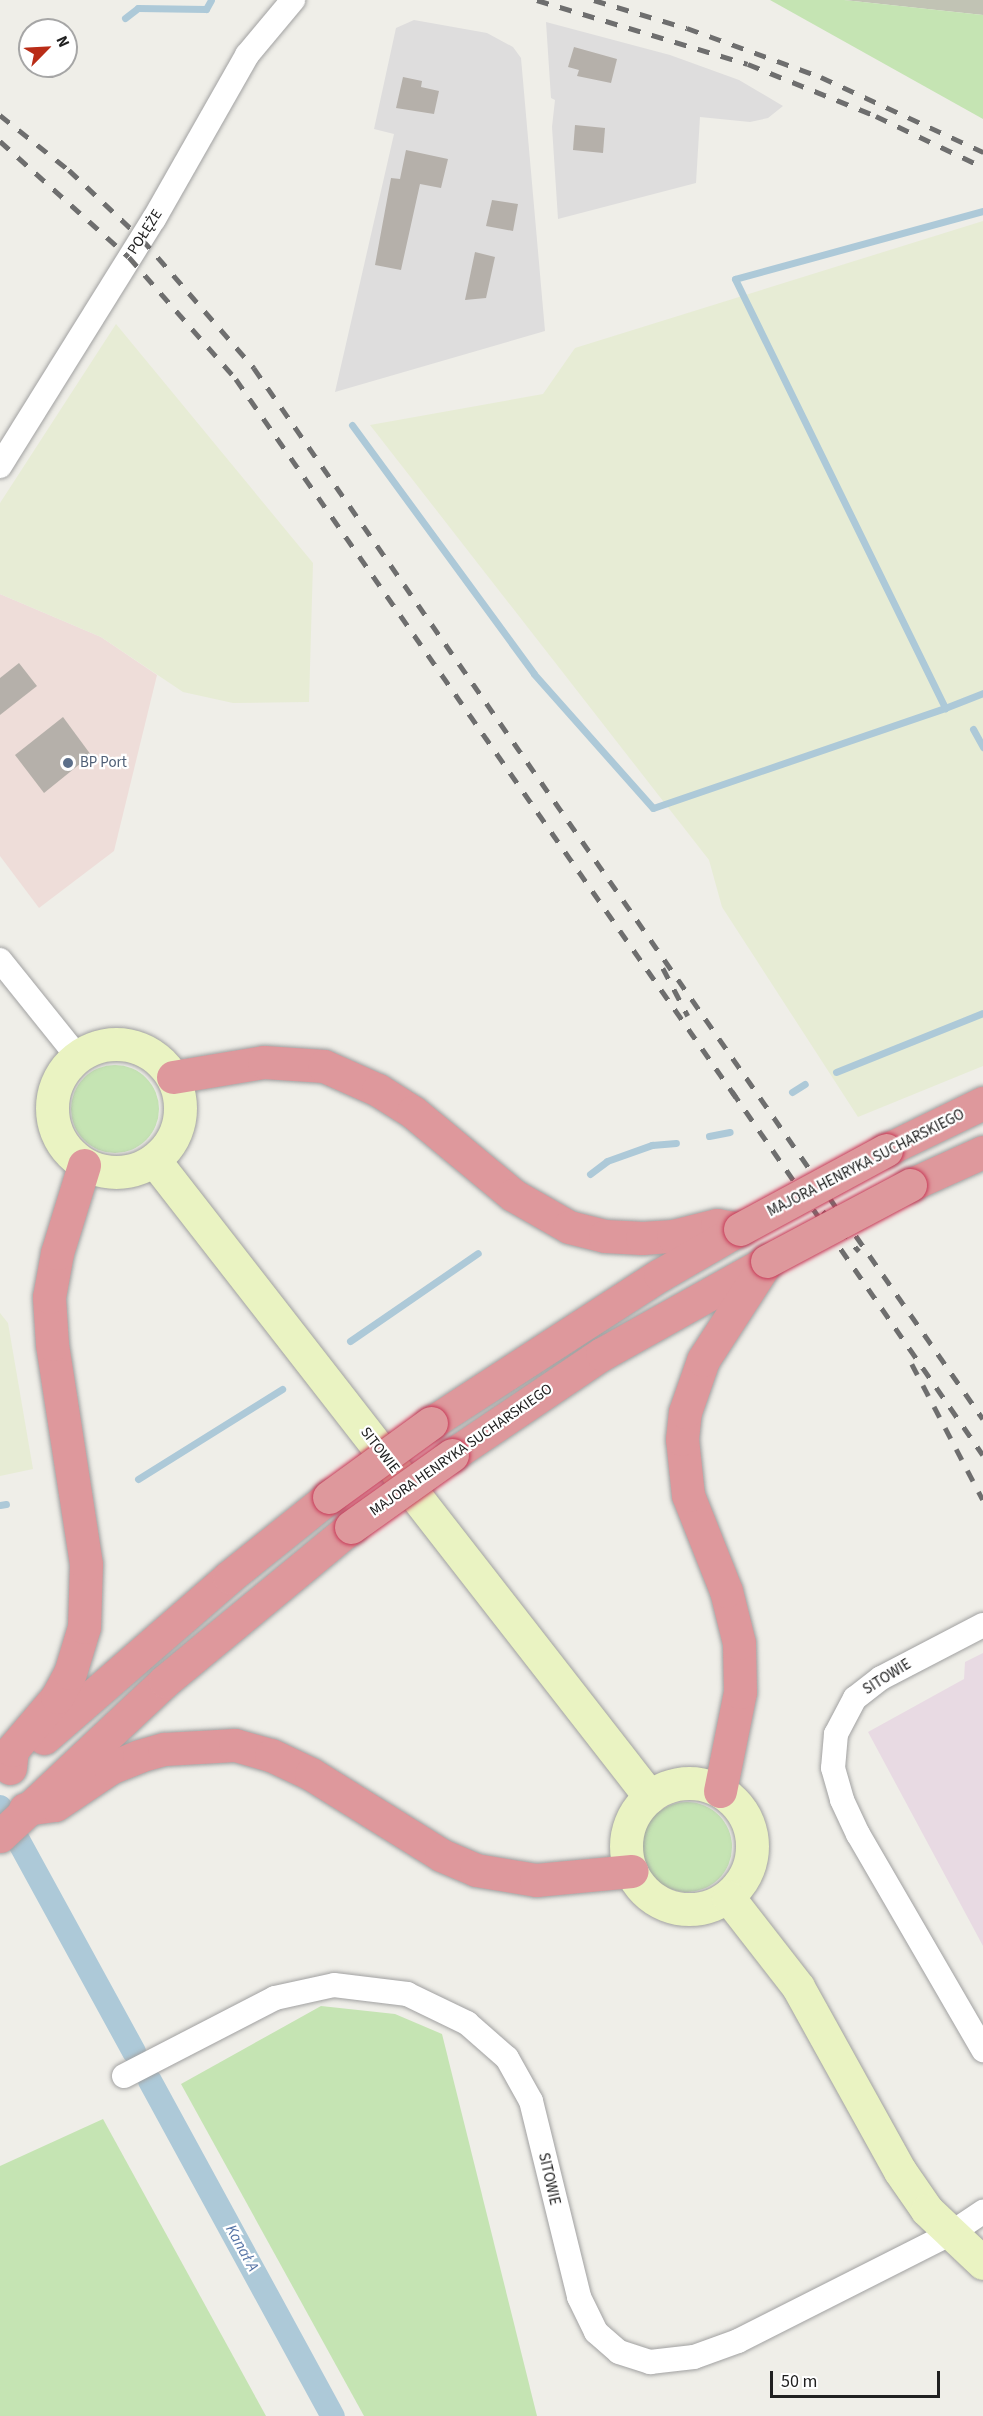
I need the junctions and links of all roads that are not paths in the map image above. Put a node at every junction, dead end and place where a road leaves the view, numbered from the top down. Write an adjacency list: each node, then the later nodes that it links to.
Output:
1 (292, 0): 2 (street, POŁĘŻE)
2 (0, 466)
3 (0, 960): 4 (street)
4 (77, 1056): 5 (street); 9 (street)
5 (173, 1077): 8 (street); 10 (highway)
6 (983, 1103): 10 (highway, MAJORA HENRYKA SUCHARSKIEGO, bridge)
7 (983, 1152): 11 (highway, MAJORA HENRYKA SUCHARSKIEGO, bridge)
8 (154, 1160): 9 (street); 15 (street, SITOWIE)
9 (84, 1165): 13 (highway)
10 (740, 1229): 13 (highway, MAJORA HENRYKA SUCHARSKIEGO, bridge)
11 (767, 1261): 14 (highway); 16 (highway, MAJORA HENRYKA SUCHARSKIEGO, bridge)
12 (983, 1625): 20 (street, SITOWIE)
13 (5, 1773)
14 (720, 1791): 15 (street); 19 (street)
15 (650, 1797): 18 (street)
16 (25, 1809): 17 (highway, MAJORA HENRYKA SUCHARSKIEGO); 18 (highway)
17 (0, 1836)
18 (632, 1871): 19 (street)
19 (728, 1897): 23 (street)
20 (983, 2050)
21 (124, 2076): 23 (street, SITOWIE)
22 (983, 2212): 23 (street, SITOWIE)
23 (950, 2234): 24 (street)
24 (983, 2263)

